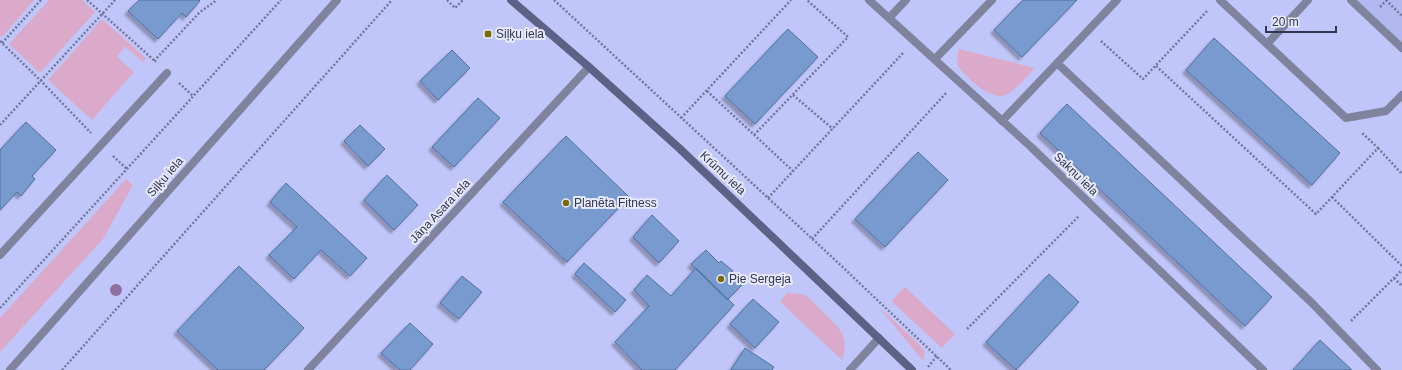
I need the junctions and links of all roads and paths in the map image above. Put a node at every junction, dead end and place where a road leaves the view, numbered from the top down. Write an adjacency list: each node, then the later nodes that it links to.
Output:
1 (42, 0): 28 (path)
2 (87, 0): 23 (path)
3 (115, 0): 23 (path)
4 (217, 0): 32 (path)
5 (281, 0): 42 (path)
6 (337, 0): 68 (street, Siļķu iela)
7 (392, 0): 69 (path)
8 (447, 0): 9 (path)
9 (463, 0)
10 (511, 0): 35 (street, Krūmu iela)
11 (554, 0): 43 (path)
12 (790, 0): 39 (path)
13 (807, 0): 40 (path)
14 (868, 0): 25 (street, Sakņu iela)
15 (906, 0): 25 (street)
16 (992, 0): 31 (street)
17 (1117, 0): 26 (street)
18 (1220, 0): 29 (street)
19 (1308, 0): 29 (street)
20 (1351, 0): 30 (street)
21 (1386, 0): 24 (path)
22 (1212, 6): 34 (path)
23 (102, 13): 32 (path); 37 (path)
24 (1402, 16)
25 (889, 18): 27 (street, Sakņu iela)
26 (1088, 30): 33 (street); 34 (path)
27 (914, 41): 31 (street, Sakņu iela); 47 (path)
28 (1, 42): 37 (path)
29 (1267, 44): 44 (street)
30 (1402, 48)
31 (935, 59): 38 (street, Sakņu iela)
32 (154, 61): 36 (path)
33 (1057, 63): 45 (street); 65 (street)
34 (1156, 66): 54 (path)
35 (589, 68): 66 (street, Krūmu iela); 70 (street, Jāņa Asara iela)
36 (167, 73): 42 (path); 49 (street)
37 (41, 80): 46 (path); 49 (path)
38 (958, 80): 45 (street, Sakņu iela); 57 (path)
39 (707, 91): 43 (path); 48 (path)
40 (793, 95): 47 (path); 48 (path)
41 (1402, 95): 44 (street)
42 (193, 96): 51 (path)
43 (682, 118): 55 (path)
44 (1346, 118): 50 (path)
45 (1002, 121): 56 (street, Sakņu iela)
46 (0, 125)
47 (833, 129): 52 (path)
48 (754, 135): 52 (path)
49 (102, 144): 51 (path); 58 (street)
50 (1378, 148): 53 (path); 54 (path)
51 (127, 169): 63 (path)
52 (793, 171): 55 (path)
53 (1402, 174)
54 (1332, 196): 59 (path)
55 (768, 198): 57 (path)
56 (1090, 204): 64 (path); 75 (street, Sakņu iela)
57 (812, 239): 67 (path)
58 (0, 255)
59 (1402, 266)
60 (1402, 270): 61 (path)
61 (1394, 278): 62 (path); 65 (path)
62 (1402, 286)
63 (0, 308)
64 (967, 329)
65 (1340, 332): 76 (street)
66 (879, 338): 71 (street); 72 (street, Krūmu iela)
67 (938, 356): 73 (path); 74 (path)
68 (10, 370)
69 (62, 370)
70 (308, 370)
71 (850, 370)
72 (912, 370)
73 (924, 370)
74 (950, 370)
75 (1263, 370)
76 (1377, 370)

